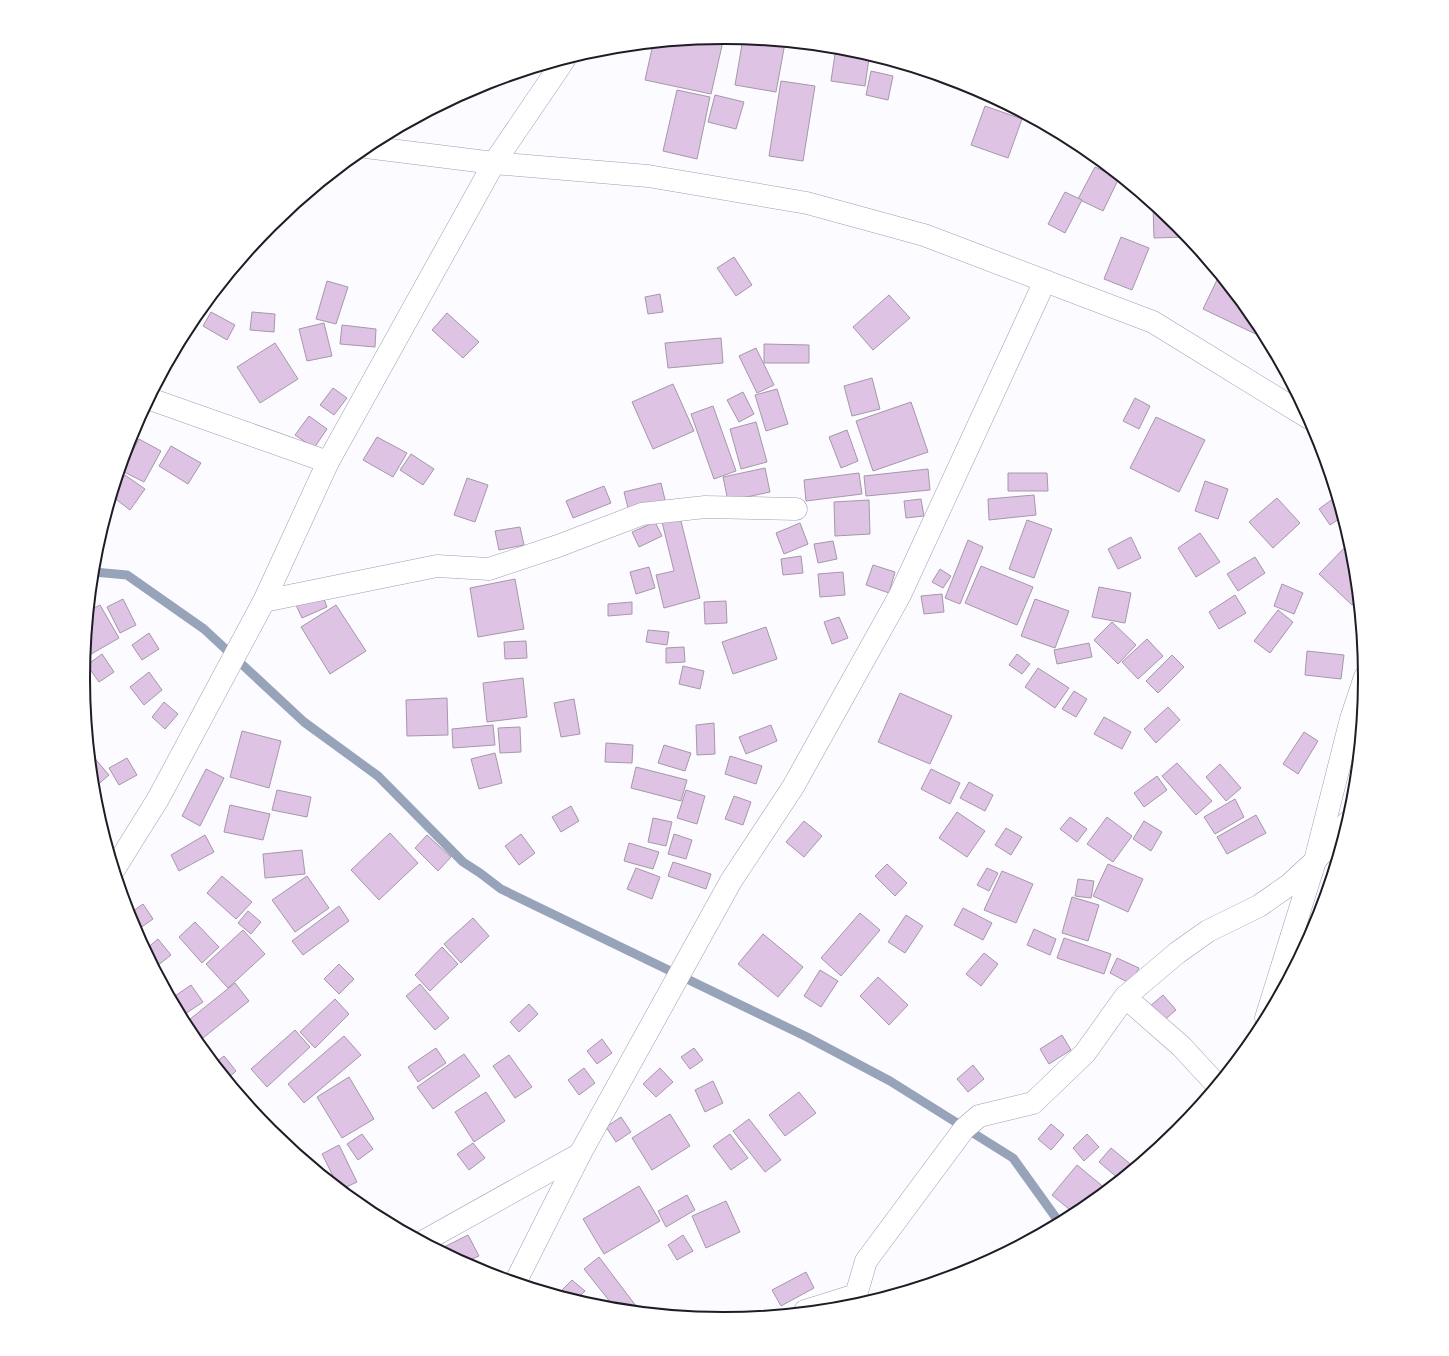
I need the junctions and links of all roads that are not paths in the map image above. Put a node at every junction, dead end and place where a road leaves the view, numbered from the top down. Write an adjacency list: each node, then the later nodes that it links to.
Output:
1 (560, 66): 3 (street)
2 (376, 148): 3 (street)
3 (494, 163): 4 (street); 7 (street)
4 (1045, 281): 6 (street); 17 (street)
5 (154, 402): 7 (street)
6 (1300, 412)
7 (328, 462): 9 (street)
8 (796, 509): 9 (street)
9 (264, 601): 13 (street)
10 (1357, 699): 12 (street)
11 (1339, 832): 12 (street)
12 (1315, 861): 14 (street); 15 (street)
13 (118, 863)
14 (1125, 997): 16 (street); 20 (street)
15 (1272, 998)
16 (1213, 1081)
17 (580, 1154): 18 (street); 19 (street)
18 (428, 1239)
19 (518, 1277)
20 (831, 1303)

